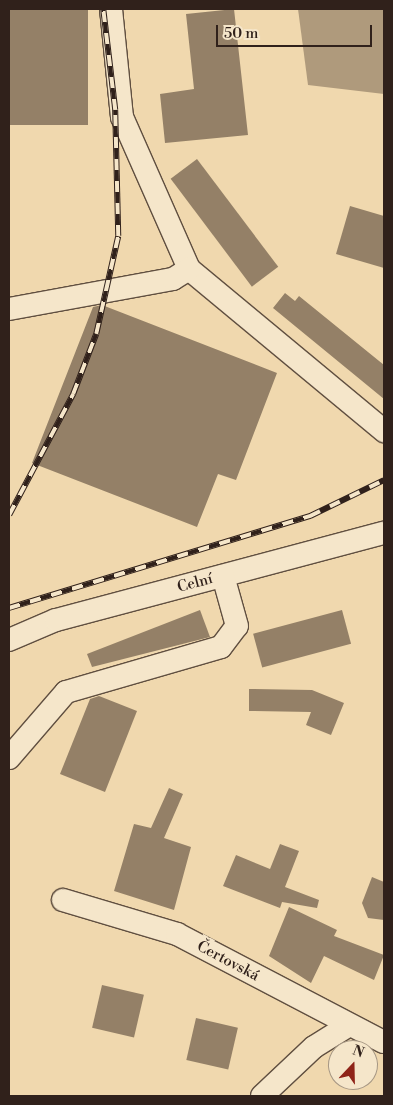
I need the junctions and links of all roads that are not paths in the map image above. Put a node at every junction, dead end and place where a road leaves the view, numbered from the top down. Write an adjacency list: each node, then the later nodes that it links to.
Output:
1 (111, 9): 2 (street)
2 (189, 269): 3 (street); 4 (street)
3 (9, 309)
4 (384, 431)
5 (384, 533): 6 (street, Celní)
6 (223, 576): 7 (street, Celní); 8 (street)
7 (9, 640)
8 (9, 758)
9 (63, 900): 10 (street, Čertovská)
10 (348, 1026): 11 (street, Čertovská); 12 (street)
11 (384, 1042)
12 (262, 1096)

